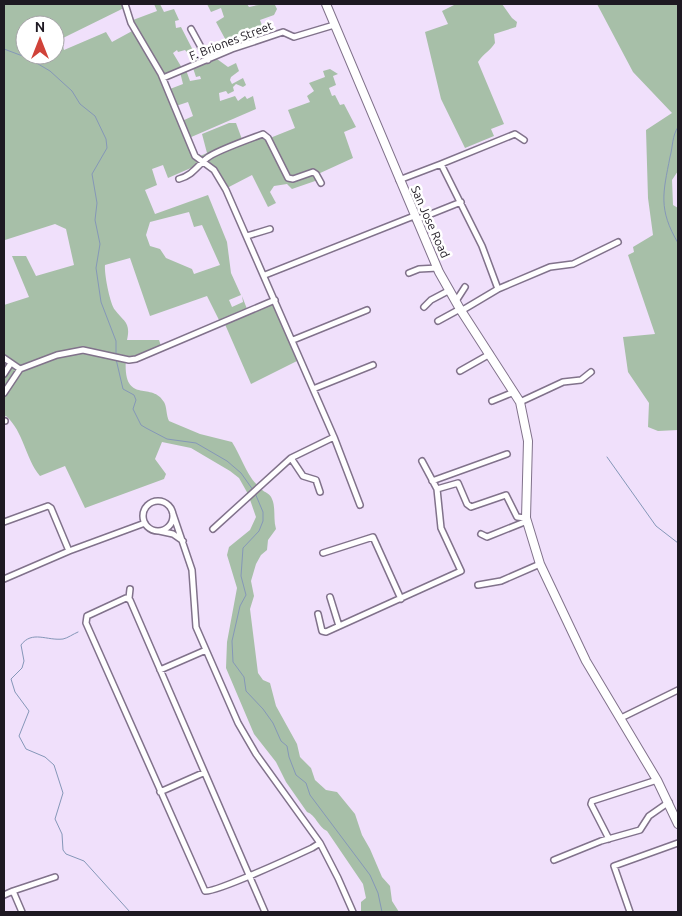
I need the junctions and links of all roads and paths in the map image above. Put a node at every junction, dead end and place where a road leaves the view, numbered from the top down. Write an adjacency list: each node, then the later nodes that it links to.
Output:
1 (124, 4): 6 (street)
2 (326, 4): 3 (street, San Jose Road)
3 (334, 25): 5 (street, F. Briones Street); 11 (street, San Jose Road)
4 (191, 29): 5 (street)
5 (208, 60): 6 (street, F. Briones Street)
6 (163, 78): 8 (street)
7 (524, 140): 9 (street)
8 (203, 163): 10 (street); 12 (street); 16 (street)
9 (441, 164): 11 (street); 13 (street)
10 (179, 179)
11 (400, 180): 14 (street, San Jose Road)
12 (321, 183)
13 (461, 202): 14 (street); 22 (street)
14 (415, 218): 18 (street, San Jose Road); 20 (street)
15 (270, 229): 16 (street)
16 (247, 236): 20 (street)
17 (618, 242): 22 (street)
18 (438, 268): 19 (street); 23 (street, San Jose Road)
19 (409, 273)
20 (265, 275): 24 (street)
21 (465, 287): 25 (street)
22 (498, 289): 28 (street)
23 (450, 290): 25 (street, San Jose Road); 26 (street)
24 (275, 300): 30 (street); 35 (street)
25 (456, 302): 28 (street, San Jose Road)
26 (424, 307)
27 (367, 310): 30 (street)
28 (461, 310): 29 (street); 31 (street, San Jose Road)
29 (438, 321)
30 (293, 340): 39 (street)
31 (490, 354): 36 (street); 41 (street, San Jose Road)
32 (4, 358): 33 (street)
33 (11, 363): 35 (street); 38 (street)
34 (373, 366): 39 (street)
35 (20, 369): 40 (street)
36 (460, 371)
37 (590, 372): 43 (street)
38 (4, 374)
39 (313, 389): 44 (street)
40 (4, 392)
41 (514, 392): 42 (street); 43 (street, San Jose Road)
42 (492, 401)
43 (520, 402): 53 (street, San Jose Road)
44 (334, 437): 46 (street); 51 (street)
45 (507, 454): 48 (street)
46 (291, 458): 50 (street); 56 (street)
47 (422, 461): 48 (street)
48 (432, 480): 49 (street)
49 (437, 488): 53 (street); 68 (street)
50 (320, 492)
51 (360, 506)
52 (172, 511): 55 (street); 57 (street); 59 (street)
53 (527, 520): 58 (street); 62 (street, San Jose Road)
54 (4, 522): 60 (street)
55 (145, 523): 57 (street); 60 (street)
56 (213, 529)
57 (158, 531): 59 (street)
58 (481, 534)
59 (183, 542): 71 (street)
60 (69, 551): 63 (street)
61 (323, 553): 68 (street)
62 (540, 564): 64 (street); 74 (street, San Jose Road)
63 (4, 579)
64 (478, 585)
65 (130, 590): 67 (street)
66 (330, 597): 70 (street)
67 (129, 598): 72 (street); 77 (street)
68 (401, 599): 70 (street)
69 (318, 614): 70 (street)
70 (340, 626)
71 (206, 650): 72 (street); 81 (street)
72 (160, 670): 75 (street)
73 (678, 690): 74 (street)
74 (621, 718): 76 (street, San Jose Road)
75 (203, 773): 77 (street); 84 (street)
76 (657, 780): 78 (street, San Jose Road); 80 (street)
77 (160, 792): 84 (street)
78 (669, 802): 79 (street, San Jose Road); 80 (street)
79 (678, 824)
80 (609, 839): 83 (street)
81 (320, 843): 84 (street); 90 (street)
82 (678, 843): 91 (street)
83 (554, 860)
84 (250, 874): 89 (street)
85 (55, 878): 86 (street)
86 (13, 891): 87 (street); 88 (street)
87 (4, 895)
88 (22, 912)
89 (265, 912)
90 (353, 912)
91 (630, 912)

